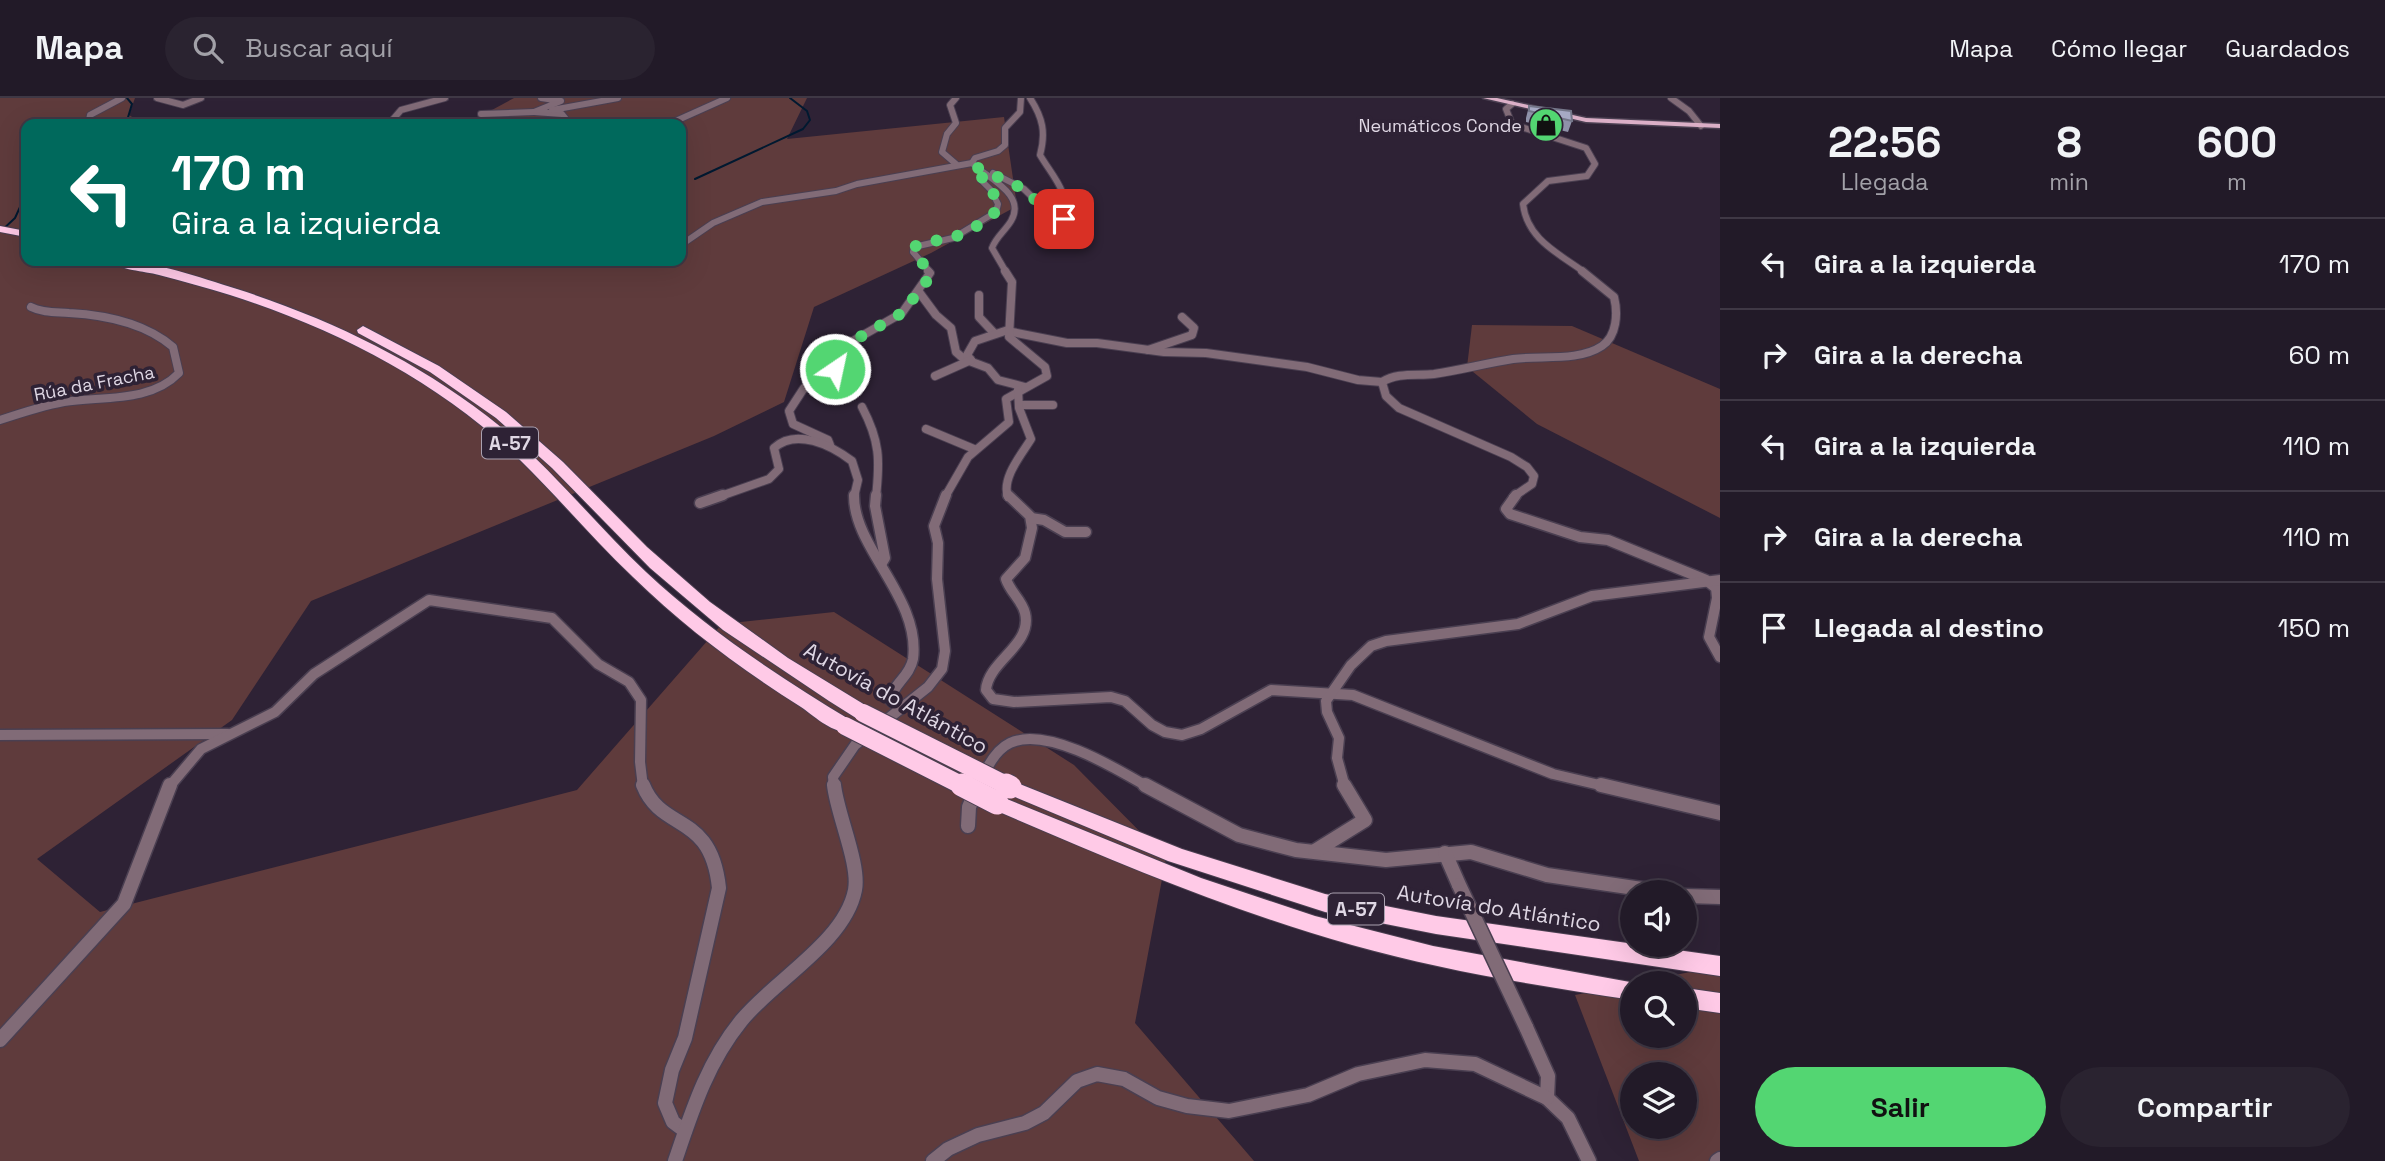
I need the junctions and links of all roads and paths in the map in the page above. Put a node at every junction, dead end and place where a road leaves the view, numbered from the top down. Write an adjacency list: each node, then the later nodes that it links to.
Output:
1 (122, 98): 17 (street)
2 (157, 98): 3 (street)
3 (201, 98)
4 (445, 98): 18 (street)
5 (541, 98): 14 (street)
6 (618, 98): 15 (street)
7 (727, 98): 20 (street)
8 (956, 98): 23 (street)
9 (1021, 98): 24 (street)
10 (1030, 98): 24 (street)
11 (1487, 98): 13 (main road)
12 (1671, 98): 21 (street)
13 (1512, 104): 21 (main road); 42 (street)
14 (534, 112): 15 (street); 16 (street)
15 (542, 112): 19 (street)
16 (481, 114)
17 (89, 119)
18 (393, 119)
19 (566, 119)
20 (680, 119)
21 (1701, 125): 22 (main road)
22 (1720, 126)
23 (956, 164): 24 (street); 29 (street)
24 (973, 164): 25 (street)
25 (984, 173): 33 (street); 37 (street)
26 (0, 229): 27 (highway)
27 (21, 233)
28 (0, 239): 30 (highway)
29 (686, 242)
30 (21, 243)
31 (136, 266): 62 (highway, Autovía do Atlántico / A-57, bridge)
32 (172, 266): 62 (highway, Autovía do Atlántico / A-57, bridge)
33 (919, 292): 40 (street); 49 (street)
34 (979, 295): 38 (street)
35 (31, 307): 47 (street, Rúa da Fracha)
36 (1182, 317): 39 (street)
37 (1007, 330): 38 (street); 39 (street); 43 (street)
38 (994, 333): 40 (street)
39 (1148, 350): 42 (street)
40 (971, 360): 41 (street); 43 (street)
41 (935, 376)
42 (1382, 382): 55 (street)
43 (1022, 389): 44 (street); 50 (street)
44 (1019, 405): 45 (street); 52 (street)
45 (1054, 405)
46 (862, 407): 54 (street)
47 (0, 420)
48 (926, 429): 50 (street)
49 (830, 447): 51 (street); 54 (street)
50 (974, 449): 59 (street)
51 (700, 503)
52 (1031, 518): 53 (street); 58 (street)
53 (1086, 532)
54 (882, 563): 59 (street)
55 (1706, 580): 56 (street); 57 (street); 58 (street)
56 (1720, 580)
57 (1720, 657)
58 (1332, 693): 63 (street); 65 (street)
59 (901, 709): 76 (street)
60 (231, 734): 61 (street); 74 (street); 76 (street)
61 (0, 735)
62 (1004, 795): 70 (highway, Autovía do Atlántico / A-57); 71 (highway, Autovía do Atlántico / A-57)
63 (1720, 813)
64 (968, 826): 65 (street)
65 (1315, 851): 66 (street)
66 (1445, 853): 67 (street); 75 (street, bridge)
67 (1620, 886)
68 (1697, 896): 69 (street)
69 (1720, 897)
70 (1720, 966)
71 (1620, 988)
72 (1697, 1000): 73 (highway)
73 (1720, 1003)
74 (0, 1041)
75 (1547, 1098): 78 (street); 79 (street)
76 (685, 1131): 77 (street)
77 (675, 1161)
78 (933, 1161)
79 (1589, 1161)

